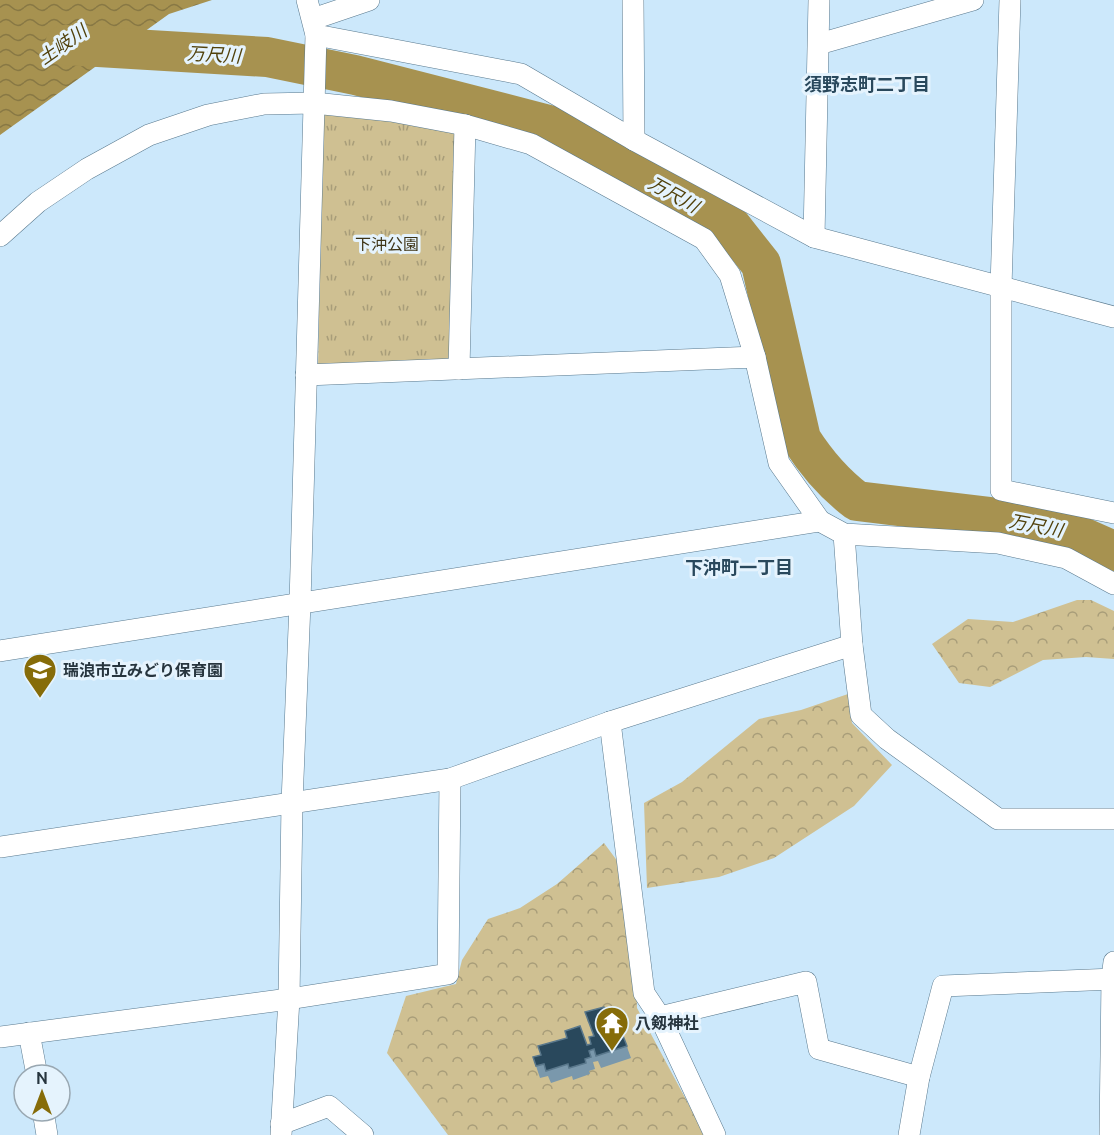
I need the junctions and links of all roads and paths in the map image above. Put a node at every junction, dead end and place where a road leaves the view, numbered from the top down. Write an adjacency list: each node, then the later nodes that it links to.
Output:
1 (369, 0): 6 (street)
2 (633, 0): 10 (street)
3 (819, 0): 7 (street)
4 (973, 0): 7 (street)
5 (1010, 0): 13 (street)
6 (312, 18): 8 (street); 10 (street)
7 (819, 44): 12 (street)
8 (314, 103): 9 (street); 11 (street); 17 (street)
9 (465, 125): 15 (street); 16 (street)
10 (634, 140): 12 (street)
11 (0, 236)
12 (814, 237): 13 (street)
13 (1001, 287): 14 (street); 18 (street)
14 (1114, 317)
15 (755, 357): 16 (street); 19 (street)
16 (459, 369): 17 (street)
17 (306, 375): 22 (street)
18 (1114, 513)
19 (820, 521): 20 (street); 22 (street)
20 (844, 534): 21 (street); 23 (street)
21 (1114, 584)
22 (300, 603): 24 (street); 27 (street)
23 (852, 645): 25 (street); 28 (street)
24 (0, 651)
25 (610, 722): 26 (street); 32 (street)
26 (450, 779): 27 (street); 31 (street)
27 (292, 803): 29 (street); 31 (street)
28 (1114, 819)
29 (0, 847)
30 (1113, 973): 36 (street); 41 (street)
31 (289, 999): 33 (street); 37 (street)
32 (660, 1017): 36 (street); 39 (street)
33 (29, 1033): 34 (street); 35 (street)
34 (0, 1037)
35 (35, 1063)
36 (919, 1077): 40 (street)
37 (281, 1129): 38 (street)
38 (363, 1135)
39 (715, 1135)
40 (909, 1135)
41 (1110, 1135)

